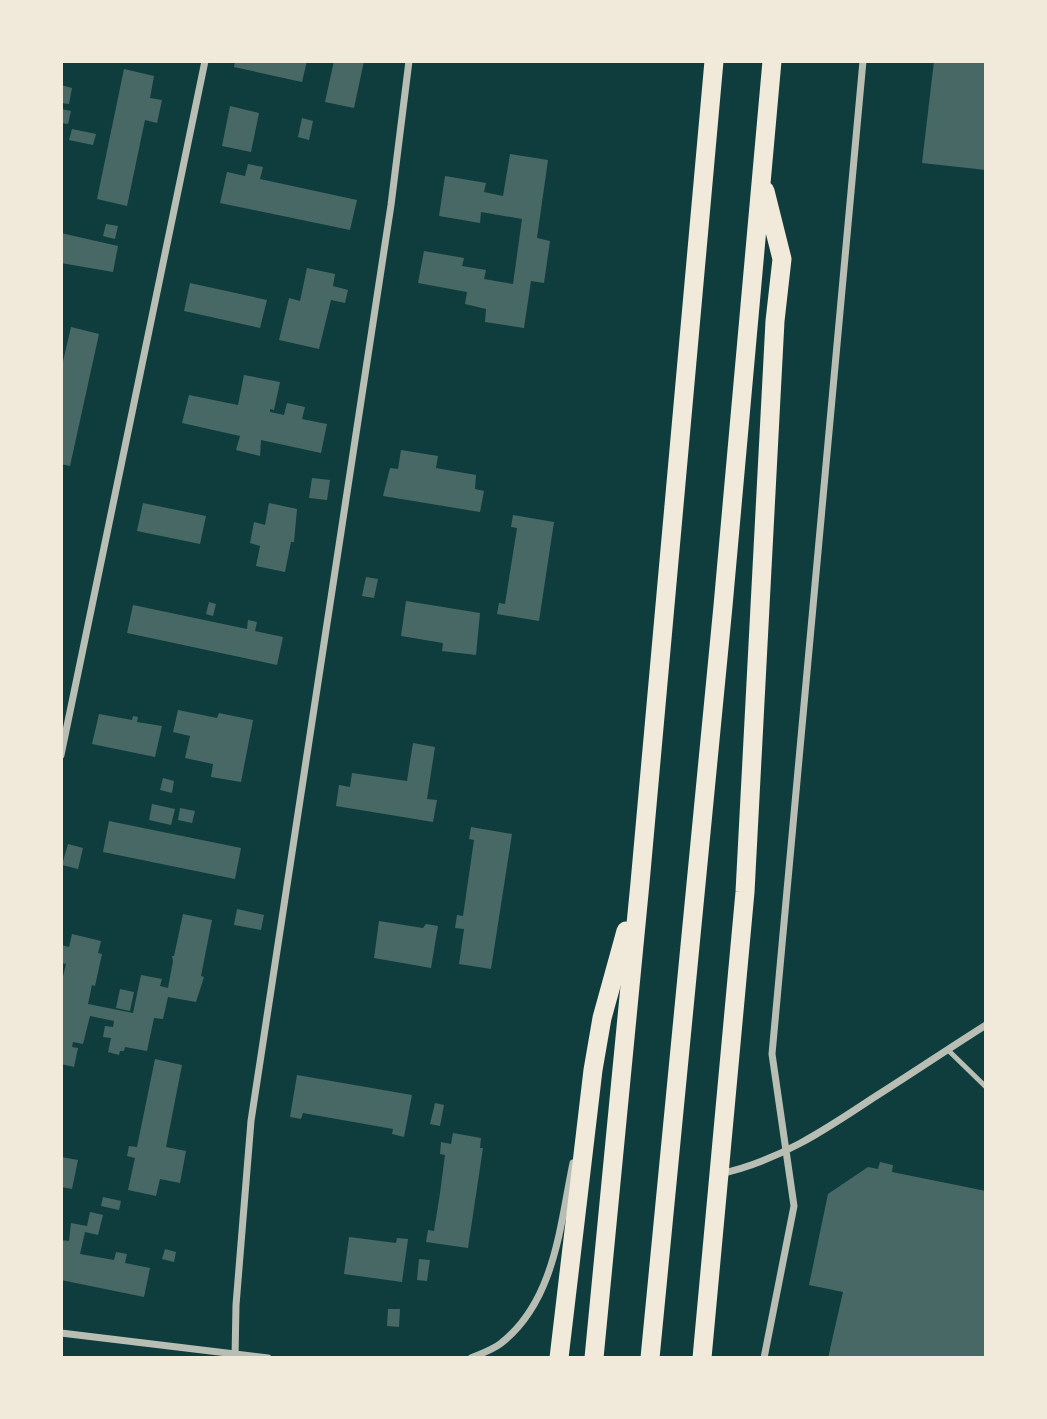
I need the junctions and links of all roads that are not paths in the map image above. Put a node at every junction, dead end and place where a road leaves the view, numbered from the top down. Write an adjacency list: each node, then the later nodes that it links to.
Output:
1 (205, 61): 7 (street)
2 (409, 61): 16 (street)
3 (713, 61): 8 (highway)
4 (772, 61): 6 (highway)
5 (863, 61): 13 (street)
6 (761, 176): 14 (highway); 21 (highway)
7 (61, 755)
8 (640, 883): 11 (highway); 20 (highway)
9 (986, 1025): 10 (street)
10 (948, 1050): 12 (lane); 13 (street)
11 (593, 1070): 18 (street); 19 (highway)
12 (986, 1087)
13 (785, 1152): 14 (street); 23 (street)
14 (719, 1174): 22 (highway)
15 (61, 1334): 16 (street)
16 (235, 1356): 17 (street)
17 (268, 1358)
18 (471, 1358)
19 (559, 1358)
20 (594, 1358)
21 (650, 1358)
22 (702, 1358)
23 (764, 1358)

